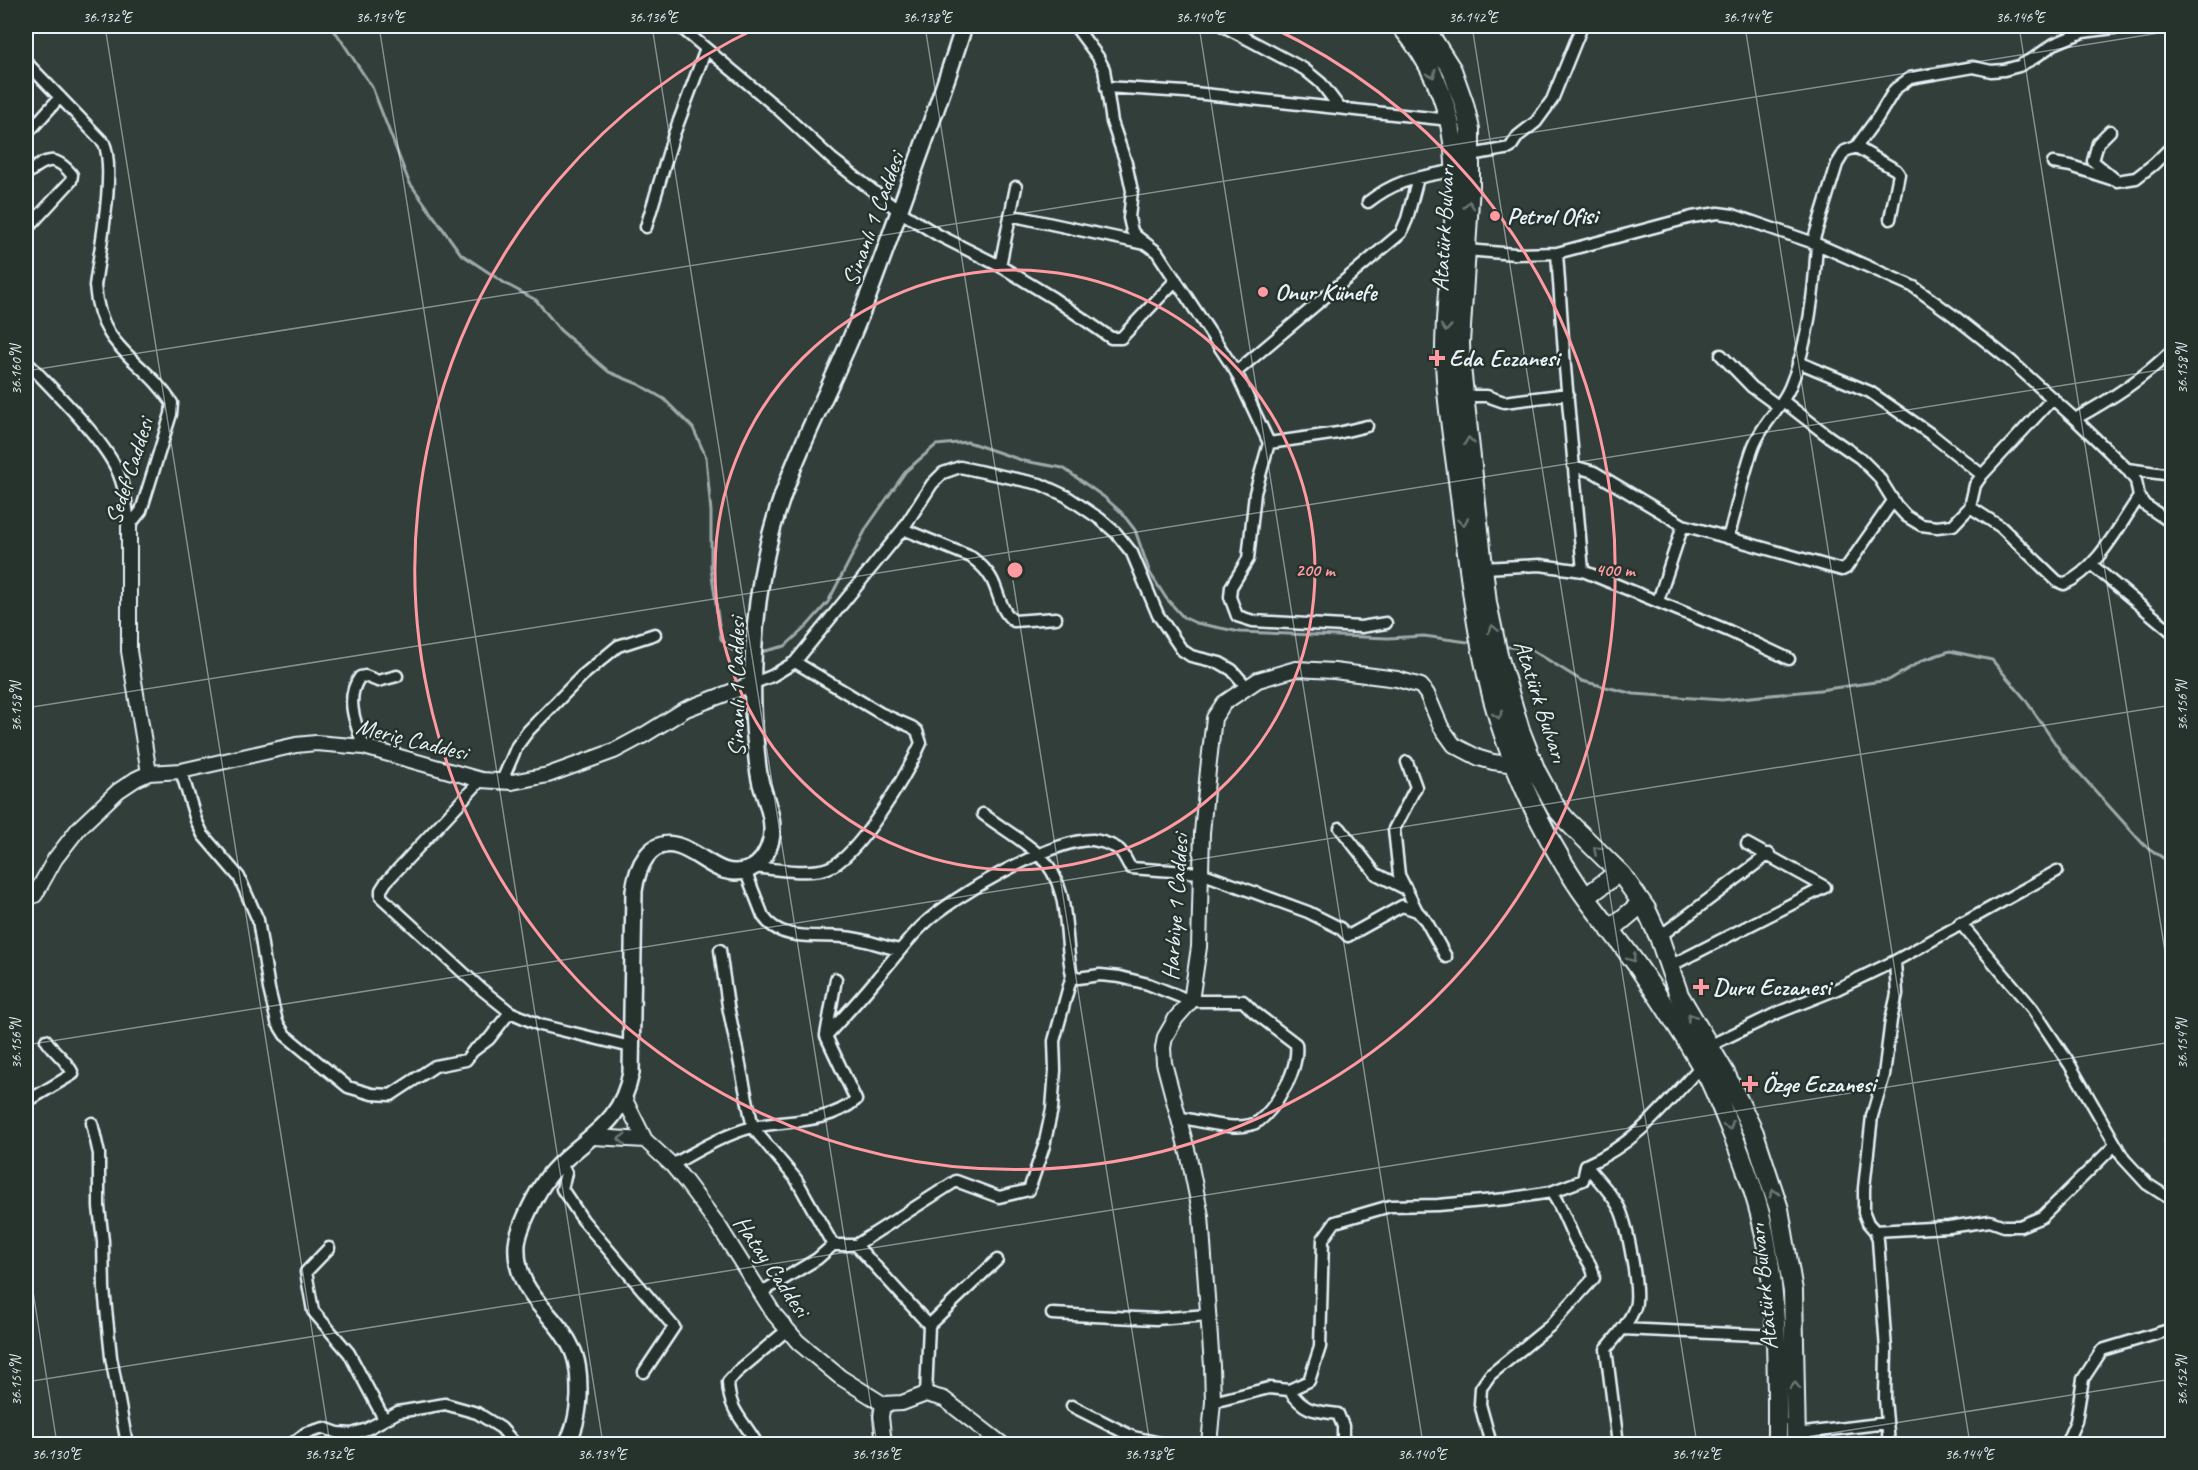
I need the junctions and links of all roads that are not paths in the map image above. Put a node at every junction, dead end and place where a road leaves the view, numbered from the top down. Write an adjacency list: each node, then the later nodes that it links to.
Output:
1 (679, 26): 9 (street)
2 (964, 26): 27 (main road, Sinanlı 1 Caddesi)
3 (1075, 26): 11 (street)
4 (1223, 26): 13 (street)
5 (1401, 26): 14 (highway, Atatürk Bulvarı, one-way to 14)
6 (1424, 26): 19 (highway, Atatürk Bulvarı)
7 (1582, 26): 19 (street)
8 (2128, 26): 18 (street)
9 (706, 49): 27 (street); 30 (street)
10 (26, 62): 12 (street, Sedef Caddesi)
11 (1106, 87): 13 (street); 34 (street)
12 (60, 97): 16 (street); 59 (street, Sedef Caddesi)
13 (1339, 107): 14 (street)
14 (1450, 120): 21 (highway, Atatürk Bulvarı)
15 (2110, 131): 24 (street)
16 (26, 135)
17 (2172, 146): 24 (street)
18 (1856, 147): 29 (street); 33 (street)
19 (1471, 155): 32 (highway, Atatürk Bulvarı, one-way to 19)
20 (2053, 163): 24 (street)
21 (1456, 170): 23 (street); 32 (highway, Atatürk Bulvarı)
22 (26, 172): 31 (street)
23 (1418, 178): 26 (street); 42 (street)
24 (2117, 181)
25 (1016, 187): 28 (street)
26 (1368, 202)
27 (899, 211): 36 (street); 75 (main road, Sinanlı 1 Caddesi)
28 (1010, 215): 34 (street); 36 (street)
29 (1890, 219)
30 (646, 227)
31 (26, 230)
32 (1462, 242): 35 (street); 44 (highway, Atatürk Bulvarı); 66 (highway, Atatürk Bulvarı, one-way to 66)
33 (1815, 243): 35 (street); 41 (street); 45 (street)
34 (1147, 244): 37 (street)
35 (1557, 253): 43 (street)
36 (1000, 266): 37 (street)
37 (1176, 280): 42 (street)
38 (2172, 350): 47 (street)
39 (1721, 355): 46 (street)
40 (26, 361): 59 (street)
41 (1798, 362): 46 (street); 52 (street)
42 (1236, 372): 49 (street)
43 (1568, 394): 44 (street); 50 (street)
44 (1463, 396): 63 (highway, Atatürk Bulvarı, one-way to 44)
45 (2053, 398): 47 (street); 52 (street)
46 (1780, 403): 55 (street); 61 (street)
47 (2075, 419): 51 (street)
48 (1367, 426): 49 (street)
49 (1269, 443): 68 (street)
50 (1573, 466): 58 (street); 64 (street)
51 (2127, 470): 53 (street); 54 (street)
52 (1982, 475): 56 (street)
53 (2172, 475)
54 (2139, 497): 57 (street); 62 (street)
55 (1893, 501): 56 (street); 61 (street)
56 (1970, 507): 62 (street)
57 (2172, 523)
58 (1683, 525): 61 (street); 65 (street)
59 (129, 526): 81 (street, Sedef Caddesi)
60 (903, 529): 67 (street); 73 (street); 76 (street)
61 (1728, 538)
62 (2092, 565): 69 (street)
63 (1484, 567): 64 (street); 66 (highway, Atatürk Bulvarı)
64 (1583, 571): 65 (street)
65 (1658, 601): 72 (street)
66 (1480, 605): 71 (highway, Atatürk Bulvarı)
67 (1056, 618)
68 (1386, 623)
69 (2172, 632)
70 (655, 634): 83 (street)
71 (1491, 657): 79 (highway, Atatürk Bulvarı, one-way to 79); 91 (highway, Atatürk Bulvarı, one-way to 71)
72 (1789, 659)
73 (795, 662): 75 (street); 89 (street)
74 (397, 676): 77 (street)
75 (754, 676): 83 (street, Meriç Caddesi); 89 (main road, Sinanlı 1 Caddesi)
76 (1246, 686): 79 (street, Harbiye 1 Caddesi); 92 (street, Harbiye 1 Caddesi)
77 (364, 747): 80 (street, Meriç Caddesi); 82 (street, Meriç Caddesi)
78 (1407, 762): 93 (street)
79 (1515, 765): 94 (highway, Atatürk Bulvarı)
80 (181, 771): 81 (street, Meriç Caddesi); 109 (street)
81 (149, 773): 95 (street, Meriç Caddesi)
82 (481, 780): 83 (street, Meriç Caddesi); 109 (street)
83 (501, 783)
84 (983, 814): 87 (street)
85 (1340, 828): 93 (street)
86 (1747, 844): 88 (street)
87 (1038, 854): 92 (street); 102 (street); 106 (street)
88 (1769, 854): 100 (street); 105 (street)
89 (750, 869): 102 (street); 113 (main road)
90 (2057, 871): 98 (street)
91 (1619, 872): 94 (highway); 96 (highway, Atatürk Bulvarı)
92 (1201, 873): 97 (street); 108 (street, Harbiye 1 Caddesi)
93 (1406, 889): 97 (street)
94 (1586, 897): 99 (highway, Atatürk Bulvarı)
95 (26, 898)
96 (1642, 903): 99 (highway); 100 (highway, Atatürk Bulvarı)
97 (1417, 910): 103 (street)
98 (1960, 924): 104 (street); 122 (street)
99 (1610, 930): 114 (highway, Atatürk Bulvarı, one-way to 114)
100 (1659, 937): 105 (highway, Atatürk Bulvarı)
101 (720, 950): 119 (street)
102 (898, 950): 110 (street)
103 (1446, 957)
104 (1895, 961): 112 (street); 128 (street)
105 (1668, 967): 112 (highway, Atatürk Bulvarı, one-way to 105)
106 (1072, 975): 108 (street); 130 (street)
107 (836, 979): 110 (street)
108 (1191, 1001): 117 (street, Harbiye 1 Caddesi); 117 (street)
109 (510, 1012): 113 (street)
110 (826, 1036): 119 (street)
111 (46, 1040): 116 (street)
112 (1709, 1046): 149 (highway, Atatürk Bulvarı, one-way to 112)
113 (631, 1047): 115 (main road)
114 (1701, 1066): 125 (street); 140 (highway, Atatürk Bulvarı, one-way to 140)
115 (624, 1098): 120 (main road); 121 (street, Hatay Caddesi)
116 (26, 1102)
117 (1178, 1117): 135 (street, Harbiye 1 Caddesi)
118 (92, 1124): 151 (street)
119 (753, 1128): 124 (street); 129 (street)
120 (594, 1137): 121 (street, one-way to 120); 123 (main road)
121 (645, 1140): 124 (street, Hatay Caddesi)
122 (2115, 1145): 127 (street); 128 (street)
123 (561, 1164): 141 (street); 150 (main road)
124 (672, 1165): 133 (street, Hatay Caddesi)
125 (1587, 1165): 126 (street); 137 (street)
126 (1551, 1192): 142 (street); 160 (street)
127 (2172, 1200)
128 (1875, 1231): 148 (street)
129 (833, 1245): 130 (street); 133 (street)
130 (856, 1245): 136 (street)
131 (329, 1248): 147 (street)
132 (997, 1260): 136 (street)
133 (762, 1292): 139 (street, Hatay Caddesi)
134 (1052, 1314): 135 (street)
135 (1208, 1315): 144 (street, Harbiye 1 Caddesi)
136 (929, 1325): 143 (street)
137 (1622, 1329): 140 (street); 161 (street)
138 (2172, 1329): 164 (street)
139 (787, 1330): 145 (street, Hatay Caddesi); 154 (street)
140 (1777, 1336): 162 (highway, Atatürk Bulvarı)
141 (644, 1372)
142 (1289, 1390): 144 (street); 159 (street)
143 (926, 1394): 145 (street); 156 (street)
144 (1213, 1401): 158 (street, Harbiye 1 Caddesi)
145 (883, 1404): 155 (street)
146 (1072, 1406): 157 (street)
147 (384, 1419): 152 (street); 153 (street)
148 (1887, 1423): 149 (street); 163 (street)
149 (1796, 1439)
150 (570, 1443)
151 (127, 1444)
152 (292, 1444)
153 (515, 1444)
154 (757, 1444)
155 (884, 1444)
156 (1002, 1444)
157 (1165, 1444)
158 (1209, 1444)
159 (1343, 1444)
160 (1491, 1444)
161 (1618, 1444)
162 (1777, 1444)
163 (1889, 1444)
164 (2066, 1444)

